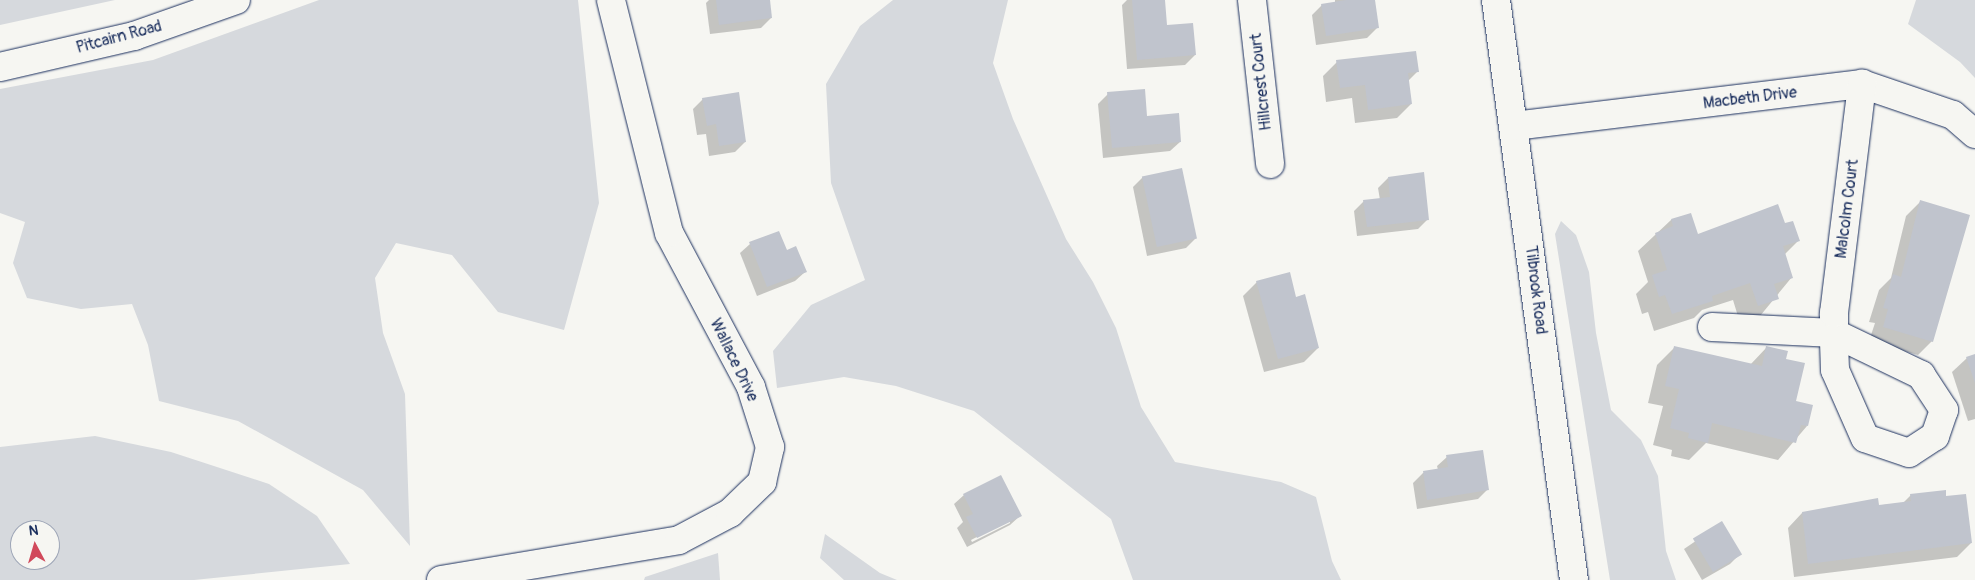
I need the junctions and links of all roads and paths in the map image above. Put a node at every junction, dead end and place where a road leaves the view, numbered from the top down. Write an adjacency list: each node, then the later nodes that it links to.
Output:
1 (236, 0): 5 (street, Pitcairn Road)
2 (611, 0): 12 (street, Wallace Drive)
3 (1252, 0): 9 (street, Hillcrest Court)
4 (1496, 0): 7 (street, Tilbrook Road)
5 (0, 67)
6 (1862, 84): 7 (street, Macbeth Drive); 8 (street, Macbeth Drive); 11 (street, Malcolm Court)
7 (1514, 126): 13 (street, Tilbrook Road)
8 (1975, 134)
9 (1270, 164)
10 (1712, 327): 11 (street)
11 (1834, 333): 11 (street, Malcolm Court)
12 (442, 580)
13 (1574, 580)

